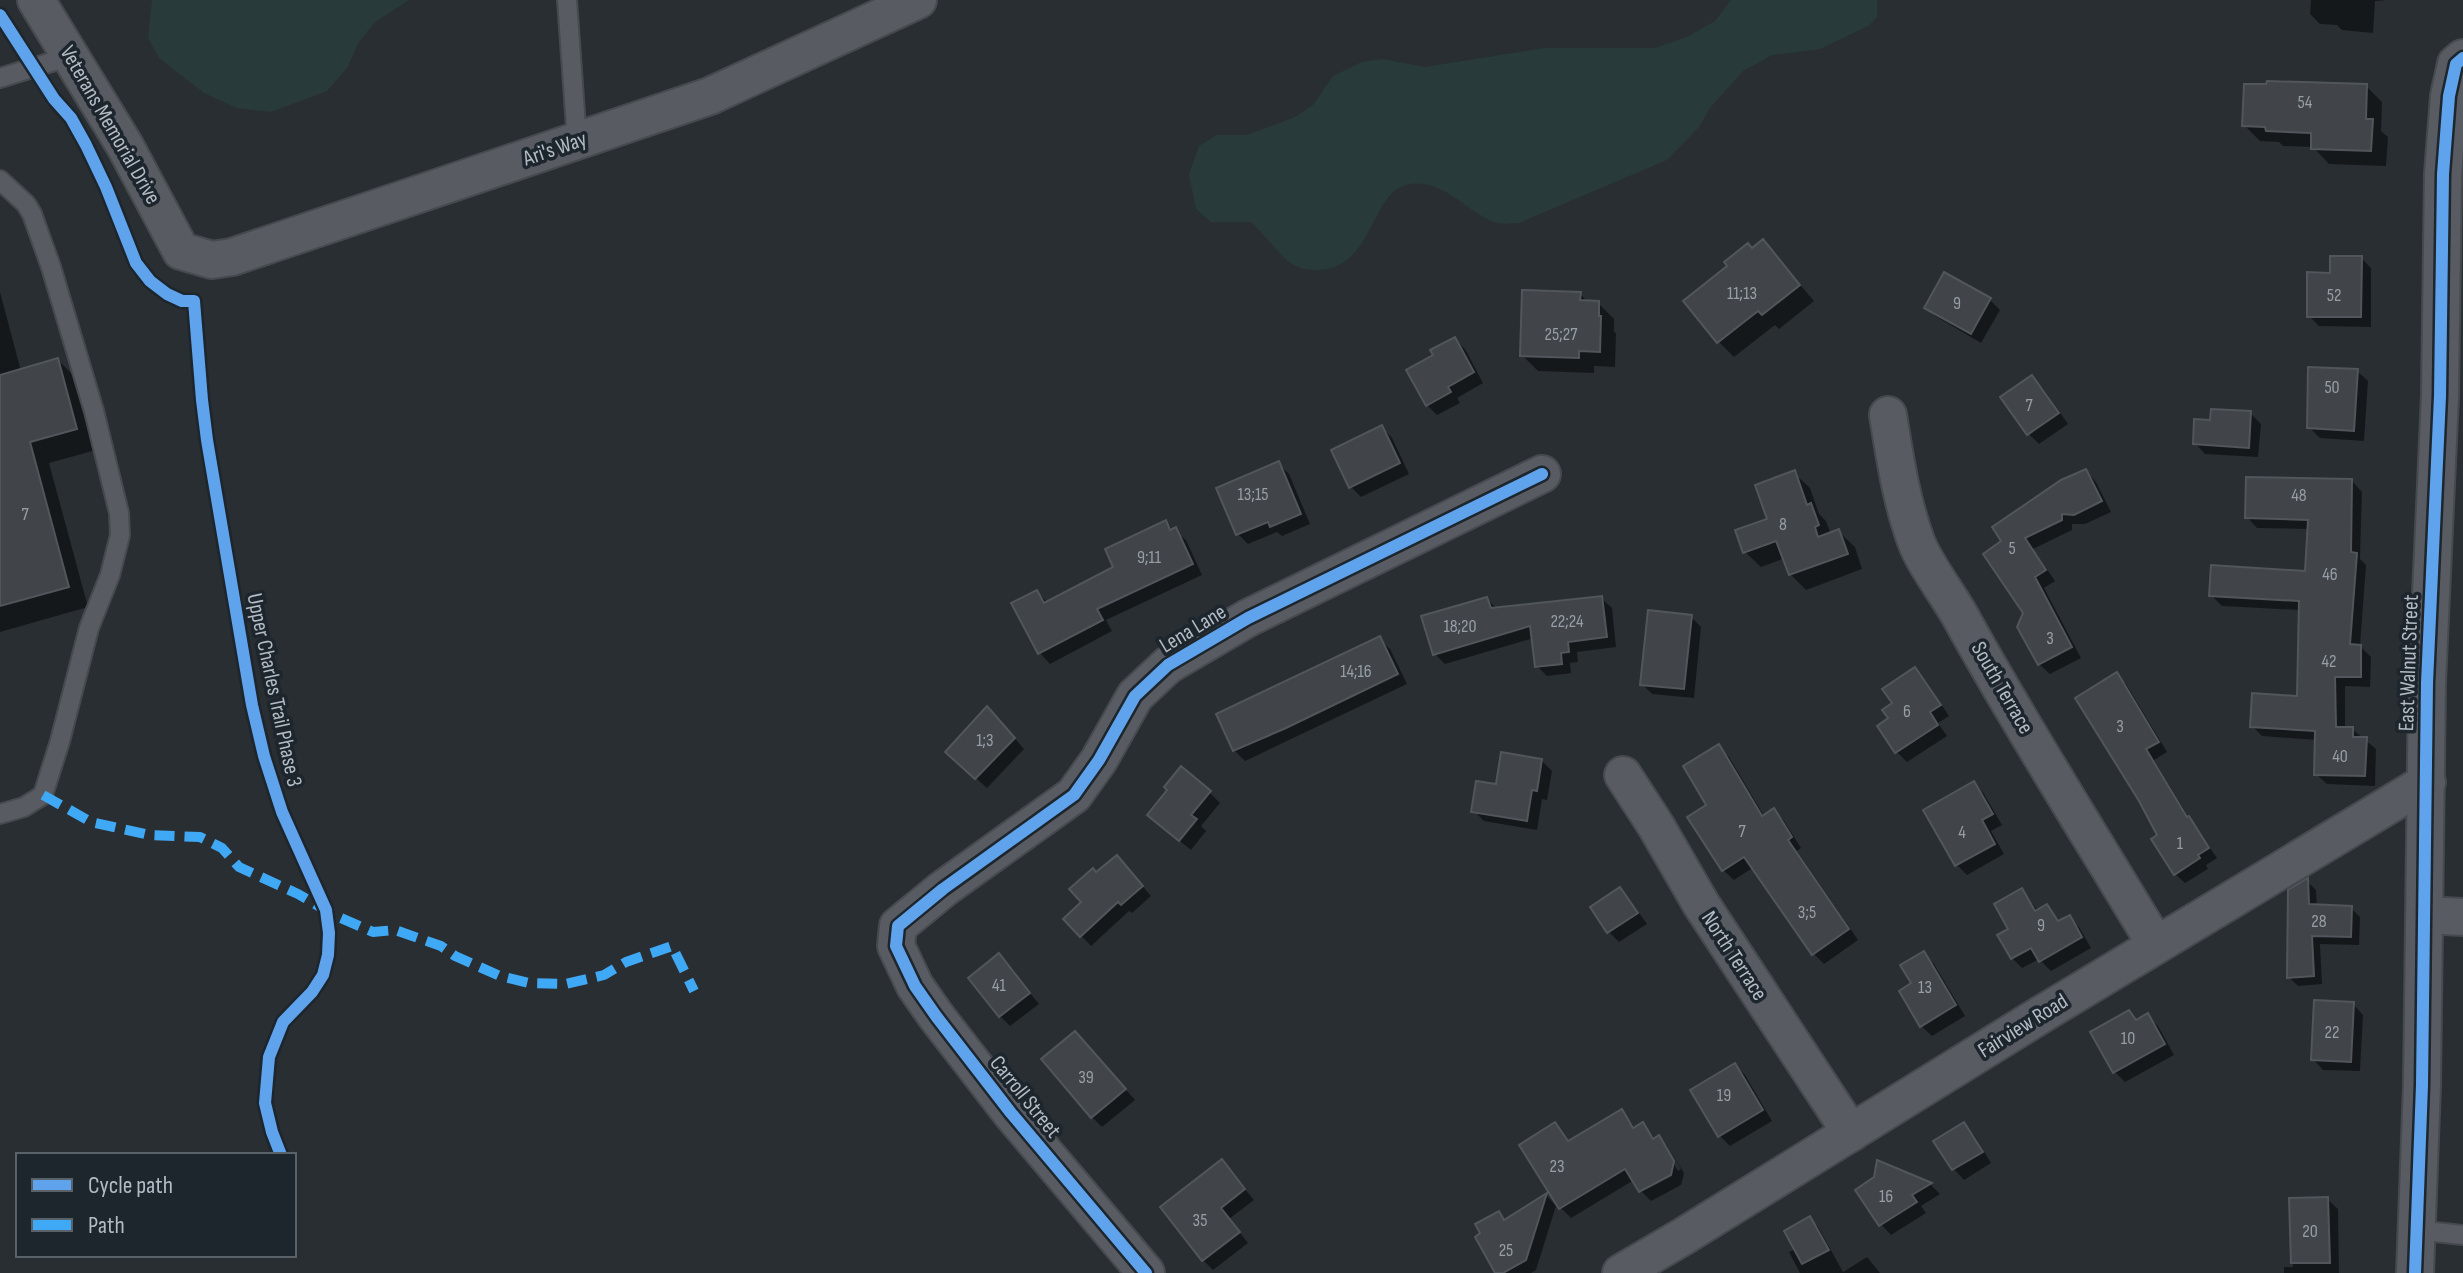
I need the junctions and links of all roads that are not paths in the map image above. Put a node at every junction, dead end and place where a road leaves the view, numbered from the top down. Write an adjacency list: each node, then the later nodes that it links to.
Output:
1 (36, 0): 4 (street, Veterans Memorial Drive)
2 (567, 0): 7 (lane)
3 (918, 0): 7 (street, Ari's Way)
4 (71, 56): 6 (lane); 9 (street, Veterans Memorial Drive)
5 (2463, 58): 10 (street, East Walnut Street)
6 (0, 78)
7 (577, 141): 9 (street, Ari's Way)
8 (0, 180): 15 (lane)
9 (181, 251)
10 (2451, 396): 14 (street, East Walnut Street)
11 (1888, 415): 19 (street, South Terrace)
12 (1542, 474): 18 (street, Lena Lane)
13 (1623, 775): 20 (street, North Terrace)
14 (2427, 782): 16 (street, East Walnut Street); 19 (street, Fairview Road)
15 (0, 814)
16 (2425, 915): 17 (street); 21 (street, East Walnut Street)
17 (2463, 917)
18 (897, 933): 23 (street, Carroll Street)
19 (2156, 945): 20 (street, Fairview Road)
20 (1851, 1133): 24 (street, Fairview Road)
21 (2416, 1230): 22 (lane); 25 (street, East Walnut Street)
22 (2463, 1235)
23 (1146, 1273)
24 (1621, 1273)
25 (2415, 1273)

